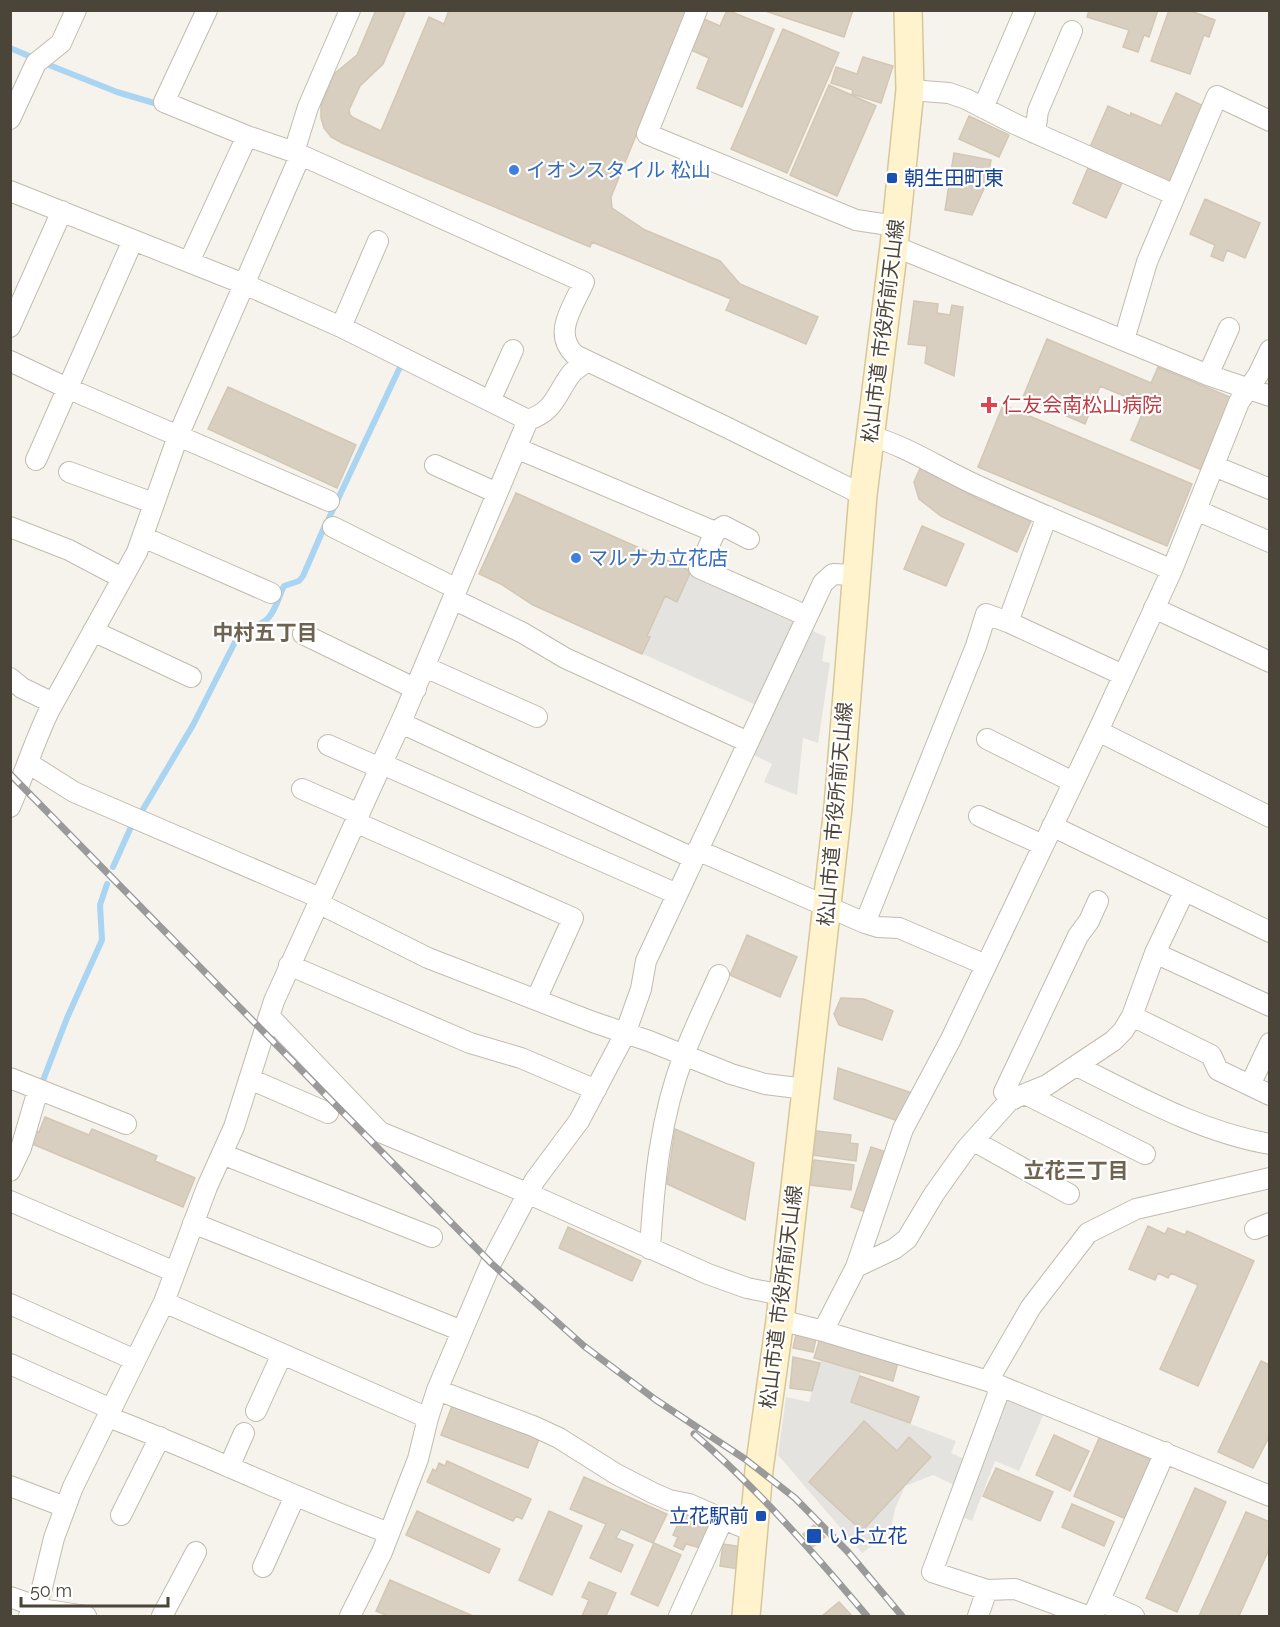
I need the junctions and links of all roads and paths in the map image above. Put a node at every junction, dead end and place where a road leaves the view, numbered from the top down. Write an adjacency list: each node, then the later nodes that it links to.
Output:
1 (76, 10): 10 (street)
2 (207, 10): 13 (street)
3 (350, 10): 14 (street)
4 (697, 10): 18 (street)
5 (909, 10): 8 (street, 松山市道 市役所前天山線)
6 (1025, 10): 9 (street)
7 (1072, 31): 12 (street)
8 (910, 90): 9 (street); 18 (street, 松山市道 市役所前天山線)
9 (982, 108): 12 (street)
10 (10, 119)
11 (1269, 121): 16 (street)
12 (1035, 133): 16 (street)
13 (247, 136): 14 (street); 21 (street)
14 (297, 154): 22 (street); 30 (street)
15 (10, 191): 17 (street)
16 (1175, 195): 26 (street)
17 (62, 211): 19 (street); 23 (street)
18 (895, 236): 26 (street); 37 (street, 松山市道 市役所前天山線)
19 (133, 240): 21 (street); 32 (street)
20 (378, 242): 24 (street)
21 (189, 262): 22 (street)
22 (244, 284): 24 (street); 38 (street)
23 (10, 327)
24 (341, 327): 35 (street)
25 (1228, 328): 31 (street)
26 (1124, 340): 31 (street)
27 (513, 350): 35 (street)
28 (1269, 350): 33 (street)
29 (10, 361): 32 (street)
30 (587, 362): 36 (street); 46 (street)
31 (1208, 375): 33 (street)
32 (67, 388): 38 (street); 40 (street)
33 (1248, 389): 34 (street); 42 (street)
34 (1269, 396)
35 (490, 401): 36 (street)
36 (528, 420): 39 (street)
37 (870, 435): 46 (street, 松山市道 市役所前天山線); 50 (street)
38 (178, 436): 47 (street); 48 (street)
39 (516, 448): 45 (street); 53 (street)
40 (36, 460)
41 (435, 465): 45 (street)
42 (1214, 466): 44 (street); 49 (street)
43 (69, 472): 48 (street)
44 (1269, 489)
45 (497, 493): 61 (street)
46 (863, 495): 58 (street, 松山市道 市役所前天山線)
47 (329, 501)
48 (153, 504): 54 (street)
49 (1196, 510): 56 (street); 57 (street)
50 (1047, 516): 57 (street); 64 (street)
51 (333, 526): 61 (street)
52 (10, 527): 59 (street)
53 (715, 532): 55 (street); 63 (street)
54 (143, 537): 59 (street); 60 (street)
55 (749, 538)
56 (1269, 543)
57 (1172, 570): 62 (street)
58 (855, 575): 63 (street); 95 (street, 松山市道 市役所前天山線)
59 (122, 578): 65 (street)
60 (271, 593)
61 (455, 594): 68 (street); 78 (street)
62 (1154, 608): 67 (street); 69 (street)
63 (807, 616): 78 (street)
64 (1008, 622): 69 (street); 96 (street)
65 (93, 631): 70 (street); 73 (street)
66 (303, 634): 72 (street)
67 (1269, 662)
68 (425, 667): 72 (street); 74 (street)
69 (1124, 675): 76 (street)
70 (190, 677)
71 (10, 678): 73 (street)
72 (416, 689): 75 (street)
73 (53, 703): 80 (street)
74 (537, 717)
75 (401, 723): 81 (street); 90 (street)
76 (1098, 731): 82 (street); 86 (street)
77 (987, 738): 82 (street)
78 (748, 742): 90 (street)
79 (328, 745): 81 (street)
80 (28, 763): 84 (street); 93 (street)
81 (381, 766): 87 (street); 92 (street)
82 (1073, 782): 88 (street)
83 (302, 789): 87 (street)
84 (10, 807)
85 (979, 816): 89 (street)
86 (1269, 817)
87 (357, 818): 93 (street); 102 (street)
88 (1052, 826): 89 (street); 91 (street)
89 (1043, 845): 100 (street)
90 (695, 854): 92 (street); 95 (street)
91 (1184, 892): 97 (street); 98 (street)
92 (677, 894): 106 (street)
93 (319, 901): 99 (street); 102 (street)
94 (1098, 901): 117 (street)
95 (827, 905): 96 (street); 113 (street, 松山市道 市役所前天山線)
96 (865, 923): 100 (street)
97 (1269, 932)
98 (1155, 953): 103 (street); 105 (street)
99 (289, 965): 104 (street); 115 (street)
100 (986, 965): 132 (street)
101 (719, 975): 108 (street)
102 (536, 1000): 106 (street)
103 (1269, 1006)
104 (269, 1016): 111 (street); 126 (street)
105 (1131, 1016): 109 (street); 112 (street)
106 (625, 1034): 108 (street); 115 (street)
107 (1269, 1043): 112 (street)
108 (684, 1056): 113 (street); 131 (street)
109 (1077, 1066): 117 (street); 121 (street)
110 (10, 1078): 114 (street)
111 (250, 1079): 118 (street); 122 (street)
112 (1251, 1085): 116 (street)
113 (806, 1089): 136 (street, 松山市道 市役所前天山線)
114 (38, 1090): 119 (street); 124 (street)
115 (596, 1090): 126 (street)
116 (1269, 1095)
117 (1019, 1096): 120 (street); 123 (street)
118 (328, 1113)
119 (126, 1124)
120 (974, 1141): 127 (street); 132 (street)
121 (1269, 1144)
122 (222, 1154): 129 (street); 130 (street)
123 (1145, 1154)
124 (10, 1171)
125 (1269, 1178): 142 (street)
126 (527, 1193): 131 (street); 137 (street)
127 (1069, 1194)
128 (10, 1201): 133 (street)
129 (194, 1223): 133 (street); 137 (street)
130 (432, 1237)
131 (651, 1249): 136 (street)
132 (856, 1267): 138 (street)
133 (175, 1272): 134 (street)
134 (164, 1302): 139 (street); 140 (street)
135 (10, 1304): 140 (street)
136 (781, 1307): 138 (street); 157 (street, 松山市道 市役所前天山線)
137 (462, 1331): 143 (street)
138 (823, 1331): 142 (street)
139 (282, 1353): 144 (street); 146 (street)
140 (135, 1360): 145 (street)
141 (10, 1364): 145 (street)
142 (994, 1384): 149 (street); 161 (street)
143 (437, 1390): 146 (street); 156 (street)
144 (256, 1411)
145 (110, 1413): 148 (street); 154 (street)
146 (428, 1418): 158 (street)
147 (244, 1433): 150 (street)
148 (160, 1437): 150 (street); 155 (street)
149 (1165, 1452): 153 (street); 163 (street)
150 (229, 1467): 152 (street)
151 (10, 1486): 154 (street)
152 (295, 1496): 158 (street); 160 (street)
153 (1269, 1496)
154 (65, 1507): 164 (street)
155 (121, 1515)
156 (723, 1519): 157 (street); 168 (street)
157 (755, 1532): 169 (street, 松山市道 市役所前天山線)
158 (389, 1533): 165 (street)
159 (196, 1552): 167 (street)
160 (263, 1567)
161 (987, 1590): 170 (street); 171 (street)
162 (10, 1597): 164 (street)
163 (1097, 1609): 172 (street)
164 (32, 1611): 166 (street)
165 (356, 1615)
166 (86, 1617)
167 (162, 1617)
168 (679, 1617)
169 (746, 1617)
170 (978, 1617)
171 (1087, 1617)
172 (1134, 1617)

